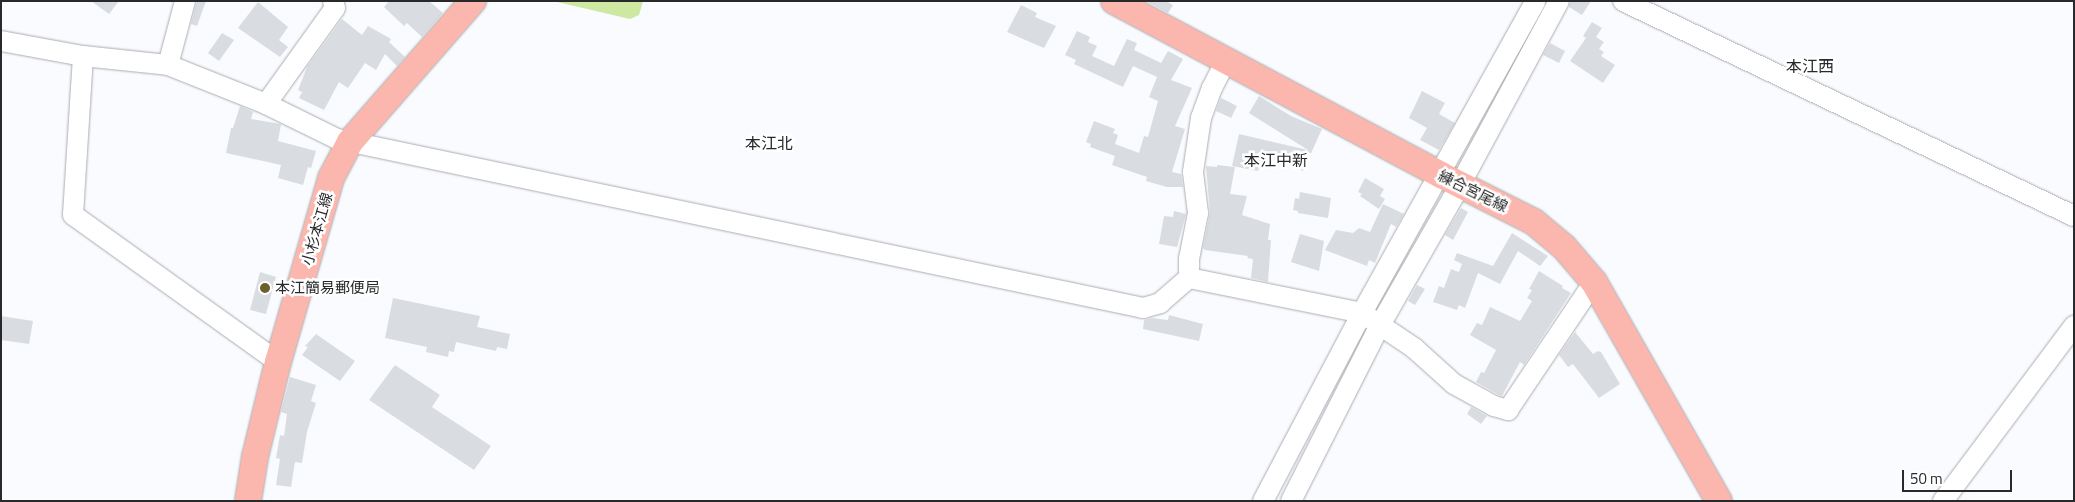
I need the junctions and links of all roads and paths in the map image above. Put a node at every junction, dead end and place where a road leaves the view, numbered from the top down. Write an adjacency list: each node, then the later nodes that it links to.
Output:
1 (333, 1): 12 (street)
2 (473, 1): 13 (main road, 小杉本江線)
3 (1114, 1): 10 (main road, 練合宮尾線)
4 (1536, 1): 14 (street)
5 (1559, 1): 14 (street)
6 (1623, 1): 15 (street)
7 (182, 4): 11 (street)
8 (1, 41): 9 (street)
9 (84, 56): 11 (street); 21 (street)
10 (1226, 61): 14 (main road, 練合宮尾線); 16 (street)
11 (168, 65): 12 (street)
12 (266, 104): 13 (street)
13 (350, 142): 16 (street); 21 (main road, 小杉本江線)
14 (1451, 179): 17 (main road, 練合宮尾線); 18 (street); 19 (street)
15 (2074, 216)
16 (1189, 278): 18 (street)
17 (1594, 282): 19 (street); 25 (main road, 練合宮尾線)
18 (1362, 313): 19 (street); 23 (street)
19 (1380, 325): 24 (street)
20 (2074, 326): 26 (street)
21 (278, 362): 22 (main road, 小杉本江線)
22 (248, 501)
23 (1263, 501)
24 (1291, 501)
25 (1719, 501)
26 (1943, 501)

